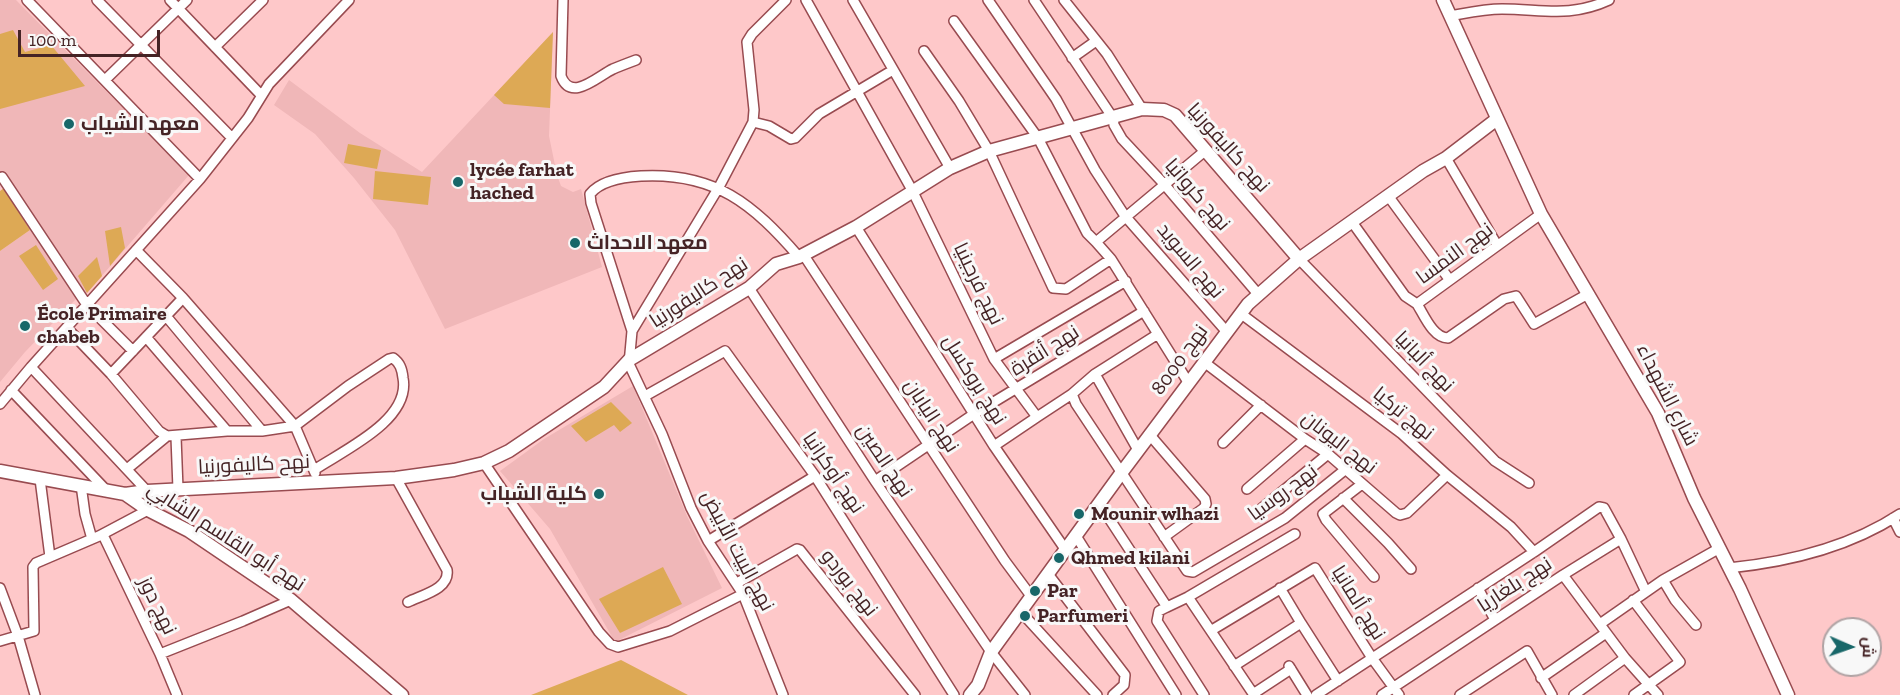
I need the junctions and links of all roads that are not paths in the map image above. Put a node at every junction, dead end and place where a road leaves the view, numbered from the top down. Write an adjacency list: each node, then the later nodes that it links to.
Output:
1 (27, 0): 26 (street)
2 (97, 0): 20 (street)
3 (170, 0): 16 (street)
4 (187, 0): 16 (street)
5 (263, 0): 21 (street)
6 (349, 0): 28 (street)
7 (563, 0): 24 (street)
8 (786, 0): 32 (street)
9 (806, 0): 27 (street, نهج فرجينيا)
10 (853, 0): 25 (street)
11 (988, 0): 33 (street, نهج السويد)
12 (1034, 0): 23 (street, نهج كرواتيا)
13 (1064, 0): 19 (street)
14 (1443, 0): 17 (street, شارع الشهداء)
15 (1609, 0): 17 (street)
16 (178, 9): 20 (street); 21 (street)
17 (1450, 16): 31 (street, شارع الشهداء)
18 (954, 21): 35 (street)
19 (1096, 41): 23 (street); 29 (street)
20 (141, 45): 26 (street); 34 (street)
21 (215, 47): 28 (street)
22 (924, 51): 37 (street)
23 (1072, 58): 30 (street, نهج كرواتيا)
24 (636, 60)
25 (893, 70): 27 (street); 39 (street)
26 (105, 80): 41 (street)
27 (857, 93): 32 (street); 44 (street, نهج فرجينيا)
28 (261, 95): 34 (street)
29 (1142, 109): 30 (street, نهح كاليفورنيا); 36 (street, نهح كاليفورنيا)
30 (1113, 118): 33 (street, نهح كاليفورنيا); 42 (street, نهج كرواتيا)
31 (1497, 119): 38 (street, نهج 8000); 46 (street, شارع الشهداء)
32 (753, 122): 43 (street)
33 (1074, 128): 35 (street, نهح كاليفورنيا); 47 (street, نهج السويد)
34 (232, 138): 41 (street)
35 (1038, 138): 37 (street, نهح كاليفورنيا); 50 (street)
36 (1206, 150): 42 (street); 55 (street, نهح كاليفورنيا)
37 (988, 151): 39 (street, نهح كاليفورنيا); 54 (street)
38 (1446, 158): 45 (street, نهج 8000); 51 (street)
39 (950, 168): 44 (street, نهح كاليفورنيا)
40 (2, 177): 63 (street)
41 (200, 179): 52 (street)
42 (1164, 184): 47 (street); 59 (street, نهج كرواتيا)
43 (719, 187): 53 (street, نهج اليابان); 68 (street); 68 (street, نهج اليابان)
44 (912, 190): 49 (street, نهح كاليفورنيا); 73 (street, نهج فرجينيا)
45 (1389, 197): 48 (street, نهج 8000); 56 (street)
46 (1541, 214): 51 (street, نهج النمسا); 60 (street, شارع الشهداء)
47 (1125, 216): 50 (street); 69 (street, نهج السويد)
48 (1352, 222): 55 (street, نهج 8000); 62 (street, نهج النمسا)
49 (856, 227): 53 (street, نهح كاليفورنيا); 86 (street, نهج بروكسل)
50 (1096, 242): 54 (street)
51 (1497, 245): 56 (street, نهج النمسا)
52 (136, 250): 61 (street); 63 (street)
53 (801, 256): 58 (street, نهح كاليفورنيا); 95 (street, نهج اليابان)
54 (1111, 259): 57 (street)
55 (1299, 259): 59 (street, نهج 8000); 110 (street, نهج ألبانيا)
56 (1449, 279): 62 (street, نهج النمسا)
57 (1126, 281): 64 (street); 73 (street)
58 (749, 288): 74 (street, نهح كاليفورنيا); 109 (street, نهج الصين)
59 (1258, 294): 65 (street, نهج 8000)
60 (1588, 294): 62 (street); 132 (street, شارع الشهداء)
61 (183, 298): 66 (street); 88 (street)
62 (1417, 304)
63 (87, 305): 67 (street); 72 (street)
64 (1144, 311): 70 (street); 81 (street, نهج أنقرة)
65 (1240, 314): 69 (street, نهج 8000); 105 (street, نهج تركيا)
66 (166, 316): 71 (street); 90 (street)
67 (67, 328): 76 (street); 77 (street)
68 (632, 331): 74 (street)
69 (1226, 331): 75 (street, نهج 8000)
70 (1158, 334): 78 (street); 79 (street)
71 (146, 337): 72 (street); 89 (street)
72 (133, 351): 77 (street)
73 (994, 359): 81 (street, نهج فرجينيا)
74 (629, 360): 83 (street, نهج البيت الأبيض); 99 (street, نهح كاليفورنيا)
75 (1204, 362): 79 (street, نهج 8000); 85 (street, نهج اليونان)
76 (31, 367): 80 (street); 100 (street)
77 (111, 374): 92 (street)
78 (1095, 374): 82 (street); 97 (street)
79 (1188, 382): 91 (street, نهج 8000)
80 (11, 390): 84 (street); 115 (street)
81 (1017, 390): 86 (street, نهج أنقرة); 87 (street, نهج فرجينيا)
82 (1072, 394): 87 (street); 103 (street, نهج روسيا)
83 (645, 396): 106 (street, نهج أوكرانيا); 130 (street, نهج البيت الأبيض)
84 (0, 405)
85 (1261, 405): 93 (street, نهج اليونان); 94 (street)
86 (974, 414): 95 (street, نهج أنقرة); 96 (street, نهج بروكسل)
87 (1037, 417): 96 (street)
88 (295, 426): 90 (street); 104 (street); 104 (street)
89 (228, 431): 90 (street); 92 (street)
90 (262, 431)
91 (1149, 434): 97 (street, نهج 8000); 127 (street)
92 (171, 436): 100 (street); 113 (street)
93 (1305, 439): 98 (street, نهج اليونان); 114 (street)
94 (1223, 443)
95 (929, 446): 109 (street, نهج أنقرة); 147 (street, نهج اليابان)
96 (994, 446): 131 (street, نهج بروكسل)
97 (1138, 450): 103 (street, نهج 8000)
98 (1328, 454): 101 (street, نهج اليونان); 121 (street)
99 (484, 463): 107 (street, نهح كاليفورنيا); 146 (street)
100 (127, 469): 116 (street)
101 (1346, 470): 111 (street, نهج اليونان); 127 (street, نهج روسيا)
102 (0, 471): 108 (street, نهج أبو القاسم الشابي)
103 (1122, 472): 119 (street, نهج 8000); 127 (street, نهج روسيا)
104 (315, 475): 107 (street, نهح كاليفورنيا); 113 (street, نهح كاليفورنيا)
105 (1447, 475): 111 (street, نهج اليونان); 133 (street, نهج تركيا)
106 (815, 476): 130 (street); 178 (street, نهج أوكرانيا)
107 (396, 478): 151 (street)
108 (40, 479): 112 (street, نهج أبو القاسم الشابي); 134 (street)
109 (876, 481): 162 (street, نهج الصين)
110 (1529, 483)
111 (1362, 484): 118 (street)
112 (81, 485): 115 (street, نهج أبو القاسم الشابي); 128 (street)
113 (178, 489): 116 (street, نهح كاليفورنيا)
114 (1247, 489)
115 (106, 490): 117 (street, نهج أبو القاسم الشابي)
116 (147, 491): 117 (street, نهح كاليفورنيا)
117 (125, 494): 120 (street, نهج أبو القاسم الشابي)
118 (1343, 498): 136 (street); 139 (street)
119 (1099, 503): 126 (street, نهج 8000); 152 (street)
120 (148, 510): 125 (street); 149 (street, نهج أبو القاسم الشابي)
121 (1260, 510)
122 (1896, 516): 123 (street); 135 (street)
123 (1900, 532)
124 (1295, 534): 148 (street)
125 (103, 535): 128 (street); 163 (street, نهج دوز)
126 (1076, 536): 131 (street, نهج 8000); 182 (street)
127 (1164, 537)
128 (92, 539): 134 (street)
129 (1621, 539): 133 (street); 138 (street, نهج بلغاريا); 145 (street)
130 (708, 541): 141 (street, نهج البيت الأبيض)
131 (1065, 549): 137 (street, نهج 8000)
132 (1718, 549): 135 (street, شارع الشهداء); 140 (street)
133 (1534, 552): 144 (street)
134 (50, 556): 160 (street)
135 (1729, 568): 192 (street, شارع الشهداء)
136 (1411, 569)
137 (1047, 574): 147 (street, نهج 8000); 181 (street)
138 (1563, 575): 154 (street, نهج بلغاريا); 156 (street)
139 (1374, 577)
140 (1663, 580): 145 (street); 157 (street)
141 (737, 583): 146 (street, نهج البيت الأبيض); 177 (street, نهج بوردو)
142 (0, 588): 160 (street)
143 (1280, 588): 155 (street); 158 (street, نهج ألمانيا); 164 (street, نهج ألمانيا)
144 (1478, 588): 154 (street); 164 (street)
145 (1646, 592): 150 (street)
146 (743, 594): 176 (street, نهج البيت الأبيض)
147 (1031, 596): 153 (street, نهج 8000)
148 (1188, 597): 152 (street); 158 (street)
149 (291, 600): 163 (street); 175 (street, نهج أبو القاسم الشابي)
150 (1633, 600): 156 (street); 169 (street)
151 (408, 602)
152 (1167, 607): 183 (street)
153 (1021, 612): 162 (street, نهج 8000); 180 (street)
154 (1495, 620): 170 (street, نهج بلغاريا)
155 (1301, 623): 166 (street); 168 (street)
156 (1600, 624): 159 (street)
157 (1696, 625)
158 (1212, 630): 166 (street)
159 (1606, 633): 165 (street); 167 (street)
160 (18, 636): 161 (street); 173 (street)
161 (0, 641)
162 (991, 652): 171 (street, نهج 8000); 179 (street, نهج الصين)
163 (160, 654): 174 (street, نهج دوز)
164 (1372, 658): 168 (street); 170 (street, نهج ألمانيا)
165 (1624, 658): 169 (street); 189 (street)
166 (1234, 666): 172 (street)
167 (1541, 678): 187 (street); 188 (street)
168 (1338, 681): 185 (street)
169 (1648, 685): 190 (street); 191 (street)
170 (1396, 691): 186 (street, نهج بلغاريا)
171 (978, 692)
172 (1254, 694): 184 (street)
173 (35, 695)
174 (177, 695)
175 (402, 695)
176 (783, 695)
177 (915, 695)
178 (954, 695)
179 (1025, 695)
180 (1097, 695)
181 (1113, 695)
182 (1176, 695)
183 (1204, 695)
184 (1307, 695)
185 (1316, 695)
186 (1382, 695)
187 (1460, 695)
188 (1552, 695)
189 (1574, 695)
190 (1634, 695)
191 (1658, 695)
192 (1788, 695)

